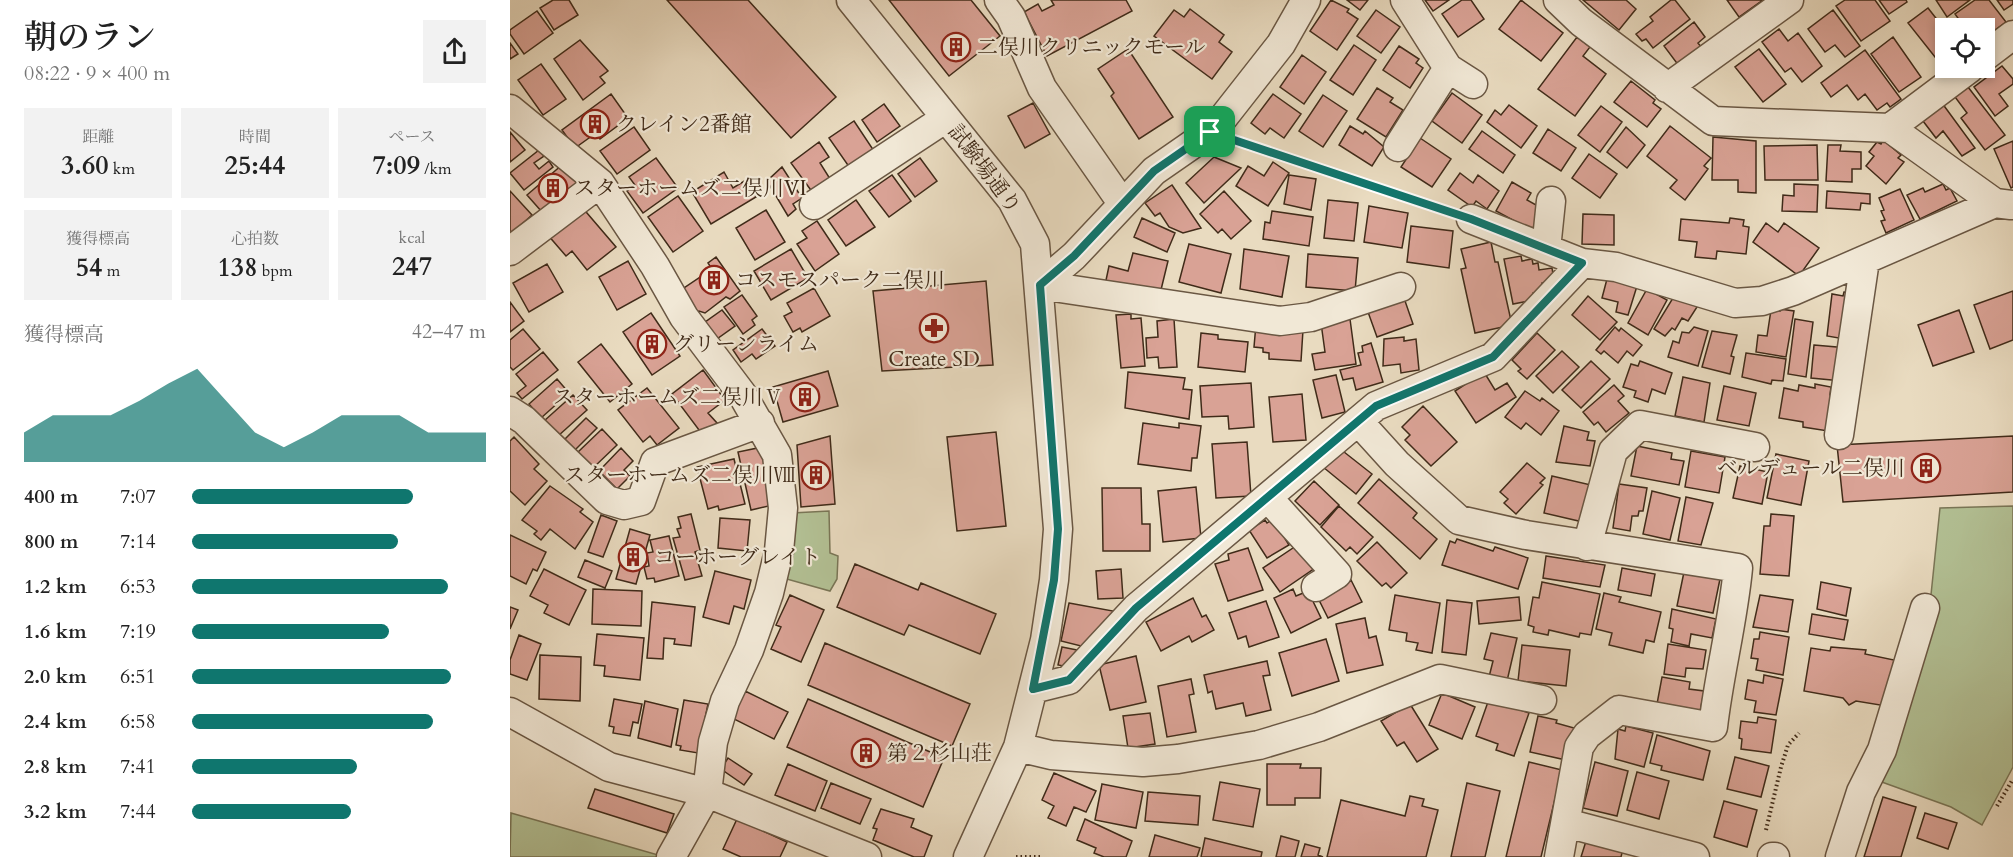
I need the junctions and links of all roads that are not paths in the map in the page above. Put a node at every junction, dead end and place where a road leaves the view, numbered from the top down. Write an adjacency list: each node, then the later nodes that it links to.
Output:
1 (851, 0): 14 (street, 試験場通り)
2 (999, 0): 19 (street)
3 (1306, 0): 19 (street)
4 (1405, 0): 9 (street)
5 (1558, 0): 12 (street)
6 (1789, 0): 12 (street)
7 (2013, 35): 8 (street)
8 (1995, 49)
9 (1448, 68): 11 (street); 16 (street)
10 (1957, 78): 15 (street)
11 (1473, 84)
12 (1667, 88): 15 (street)
13 (510, 109): 17 (street)
14 (946, 118): 21 (street); 27 (street, 試験場通り)
15 (1890, 128): 20 (street)
16 (1398, 147)
17 (600, 183): 24 (street); 31 (street)
18 (1551, 201): 23 (street)
19 (1122, 204): 27 (street)
20 (2004, 204): 25 (street)
21 (814, 205)
22 (1471, 219): 23 (street)
23 (1546, 249): 26 (street)
24 (510, 251)
25 (1864, 260): 26 (street); 32 (street)
26 (1582, 263): 30 (street)
27 (1040, 285): 28 (street); 38 (street, 試験場通り)
28 (1401, 287)
29 (510, 411): 31 (street)
30 (1358, 421): 34 (street); 35 (street)
31 (760, 423): 42 (street)
32 (1846, 427)
33 (1755, 447): 35 (street)
34 (1269, 499): 36 (street); 38 (street)
35 (1587, 546): 43 (street)
36 (1316, 587)
37 (1925, 608): 50 (street)
38 (1033, 689): 41 (street, 試験場通り)
39 (1542, 700): 41 (street)
40 (510, 712): 42 (street)
41 (1018, 747): 47 (street, 試験場通り)
42 (707, 793): 44 (street); 45 (street)
43 (1566, 823): 48 (street); 49 (street)
44 (809, 846): 46 (street)
45 (671, 857)
46 (867, 857)
47 (968, 857)
48 (1559, 857)
49 (1695, 857)
50 (1840, 857)

